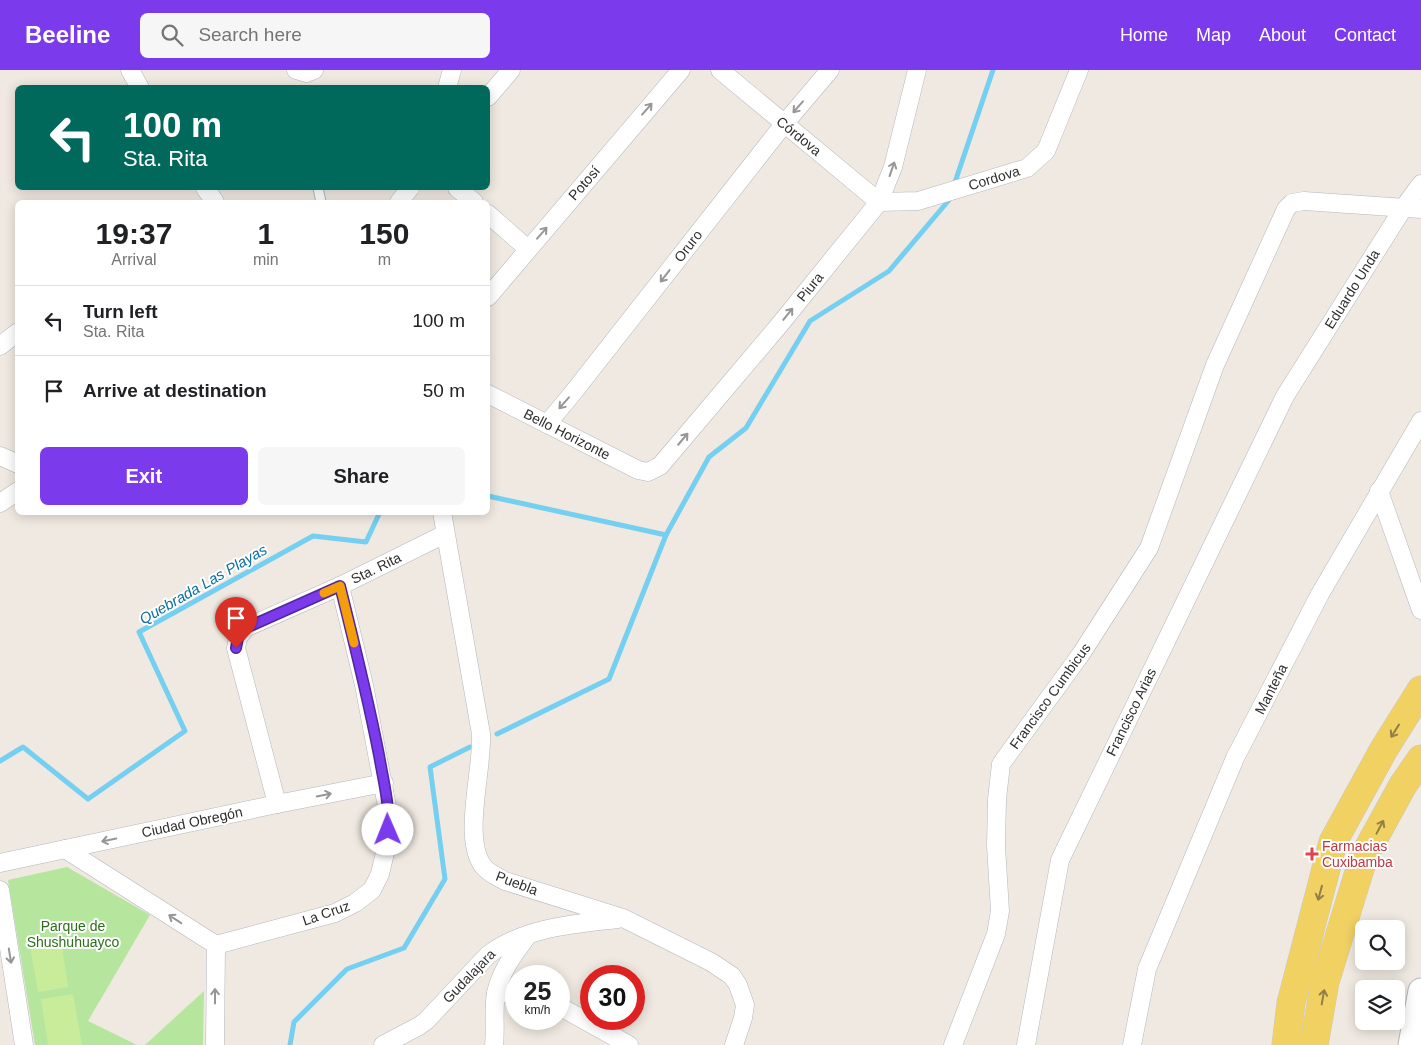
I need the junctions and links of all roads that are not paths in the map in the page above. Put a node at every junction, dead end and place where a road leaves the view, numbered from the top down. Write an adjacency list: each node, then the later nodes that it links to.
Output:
1 (130, 70): 9 (street)
2 (452, 70): 10 (street)
3 (511, 70): 11 (street)
4 (681, 70): 21 (street, Potosí, one-way to 4)
5 (720, 70): 12 (street, Córdova)
6 (830, 70): 12 (street, Oruro, one-way to 12)
7 (917, 70): 18 (street, Piura, one-way to 7)
8 (1079, 70): 18 (street, Cordova)
9 (138, 85)
10 (449, 85)
11 (490, 95)
12 (784, 124): 18 (street, Córdova); 28 (street, Oruro, one-way to 28)
13 (1421, 184): 19 (street, Eduardo Unda)
14 (408, 190): 16 (street)
15 (459, 190): 17 (street)
16 (401, 200)
17 (472, 200)
18 (879, 202): 31 (street, Piura, one-way to 18)
19 (1412, 208): 26 (street, Eduardo Unda); 59 (street, Francisco Cumbicus)
20 (490, 216): 21 (street)
21 (528, 249): 22 (street, Potosí)
22 (490, 295)
23 (15, 334): 24 (street)
24 (0, 346)
25 (490, 395): 28 (street, Bello Horizonte)
26 (1285, 396): 60 (street, Francisco Arias)
27 (1421, 421): 32 (street, Manteña)
28 (547, 424): 31 (street, Bello Horizonte)
29 (0, 456): 30 (street)
30 (15, 463)
31 (648, 472)
32 (1379, 491): 38 (street); 61 (street, Manteña)
33 (15, 493): 34 (street)
34 (0, 503)
35 (442, 515): 36 (street, Puebla)
36 (444, 534): 37 (street, Sta. Rita); 46 (street, Puebla)
37 (340, 586): 41 (street, La Cruz); 42 (street, Sta. Rita)
38 (1421, 610)
39 (1421, 690): 62 (main road, one-way to 62)
40 (1421, 759): 63 (main road, one-way to 40)
41 (384, 783): 42 (street, Ciudad Obregón, one-way to 41); 48 (street, La Cruz)
42 (277, 804): 43 (street, Ciudad Obregón, one-way to 43)
43 (66, 849): 44 (street, Ciudad Obregón); 48 (street, one-way to 43)
44 (0, 864)
45 (0, 890): 53 (street, one-way to 53)
46 (623, 918): 47 (street, Gudalajara); 58 (street, Puebla)
47 (530, 933): 51 (street); 55 (street, Gudalajara)
48 (216, 945): 54 (street, one-way to 48)
49 (1421, 991): 64 (street)
50 (505, 993): 51 (street)
51 (496, 994): 56 (street)
52 (570, 1012): 57 (street)
53 (24, 1045)
54 (215, 1045)
55 (383, 1045)
56 (494, 1045)
57 (629, 1045)
58 (734, 1045)
59 (953, 1045)
60 (1026, 1045)
61 (1132, 1045)
62 (1286, 1045)
63 (1314, 1045)
64 (1411, 1045)

